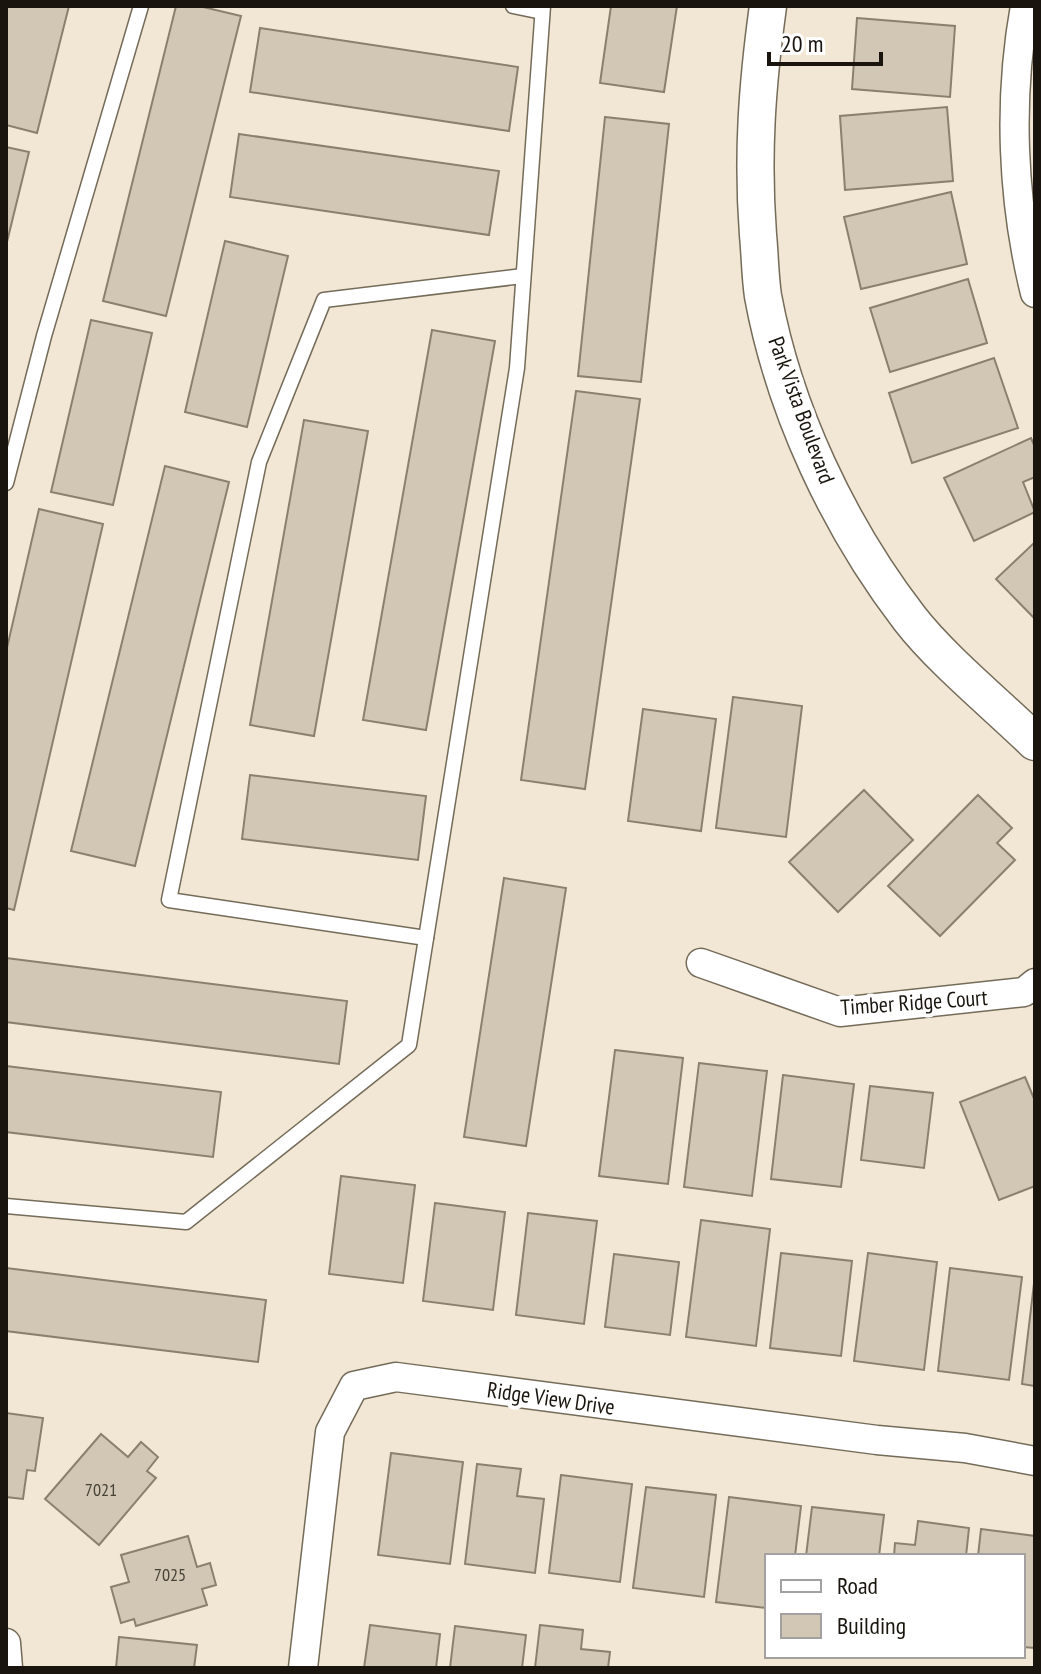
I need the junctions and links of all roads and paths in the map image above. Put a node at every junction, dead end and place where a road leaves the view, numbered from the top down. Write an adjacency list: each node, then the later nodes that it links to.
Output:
1 (141, 6): 8 (lane)
2 (513, 6): 5 (lane)
3 (768, 6): 9 (street, Park Vista Boulevard)
4 (1025, 6): 7 (street)
5 (542, 9): 6 (lane)
6 (523, 276): 10 (lane); 10 (lane)
7 (1035, 293)
8 (6, 483)
9 (1035, 742)
10 (426, 938): 13 (lane)
11 (701, 963): 12 (street, Timber Ridge Court)
12 (1035, 983)
13 (6, 1206)
14 (1035, 1461): 17 (street, Ridge View Drive)
15 (6, 1643): 16 (street)
16 (8, 1668)
17 (303, 1668)

